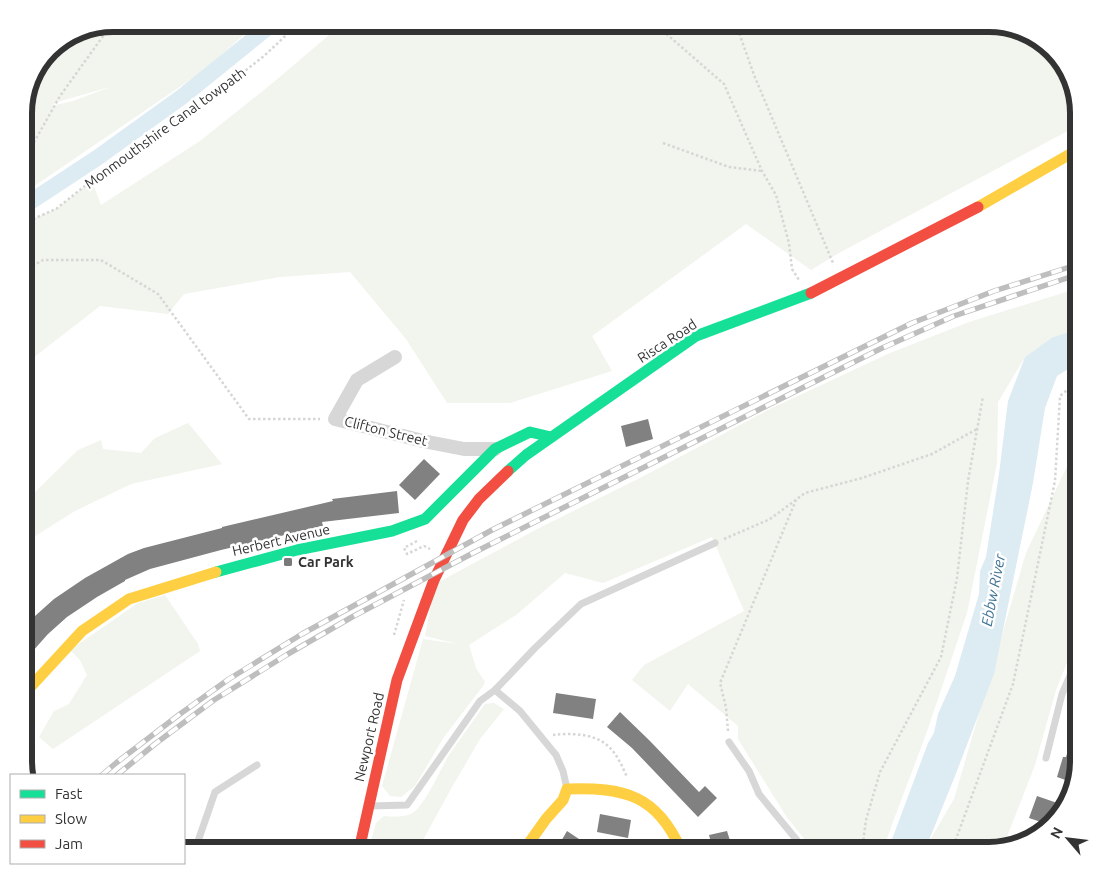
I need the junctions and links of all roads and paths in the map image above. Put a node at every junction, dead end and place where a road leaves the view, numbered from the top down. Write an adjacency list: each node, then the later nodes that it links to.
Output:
1 (290, 32): 9 (path, Monmouthshire Canal towpath)
2 (664, 32): 8 (path)
3 (739, 32): 11 (path)
4 (105, 33): 6 (path)
5 (663, 143): 8 (path)
6 (33, 144)
7 (1070, 154): 11 (main road, Risca Road)
8 (762, 171): 12 (path)
9 (33, 219)
10 (33, 266): 16 (path)
11 (839, 278): 12 (main road, Risca Road)
12 (809, 294): 18 (main road, Risca Road)
13 (395, 357): 16 (street, Clifton Street)
14 (1070, 388): 41 (path)
15 (983, 396): 17 (path)
16 (335, 419): 19 (street, Clifton Street)
17 (977, 428): 20 (path); 40 (path)
18 (551, 437): 19 (main road, Herbert Avenue); 24 (main road, Risca Road)
19 (495, 449): 26 (main road, Herbert Avenue)
20 (797, 498): 22 (path); 29 (path)
21 (420, 540): 23 (path)
22 (715, 543): 27 (lane)
23 (428, 552)
24 (414, 632): 34 (main road, Newport Road)
25 (1070, 676): 30 (lane)
26 (33, 684)
27 (496, 690): 28 (lane); 34 (lane)
28 (543, 739): 32 (lane); 33 (path)
29 (729, 742): 39 (lane)
30 (1046, 758)
31 (257, 765): 35 (lane)
32 (567, 789): 33 (main road); 37 (main road)
33 (636, 797): 38 (main road)
34 (368, 806): 36 (main road, Newport Road)
35 (198, 842)
36 (363, 842)
37 (530, 842)
38 (678, 842)
39 (798, 842)
40 (863, 842)
41 (956, 842)

